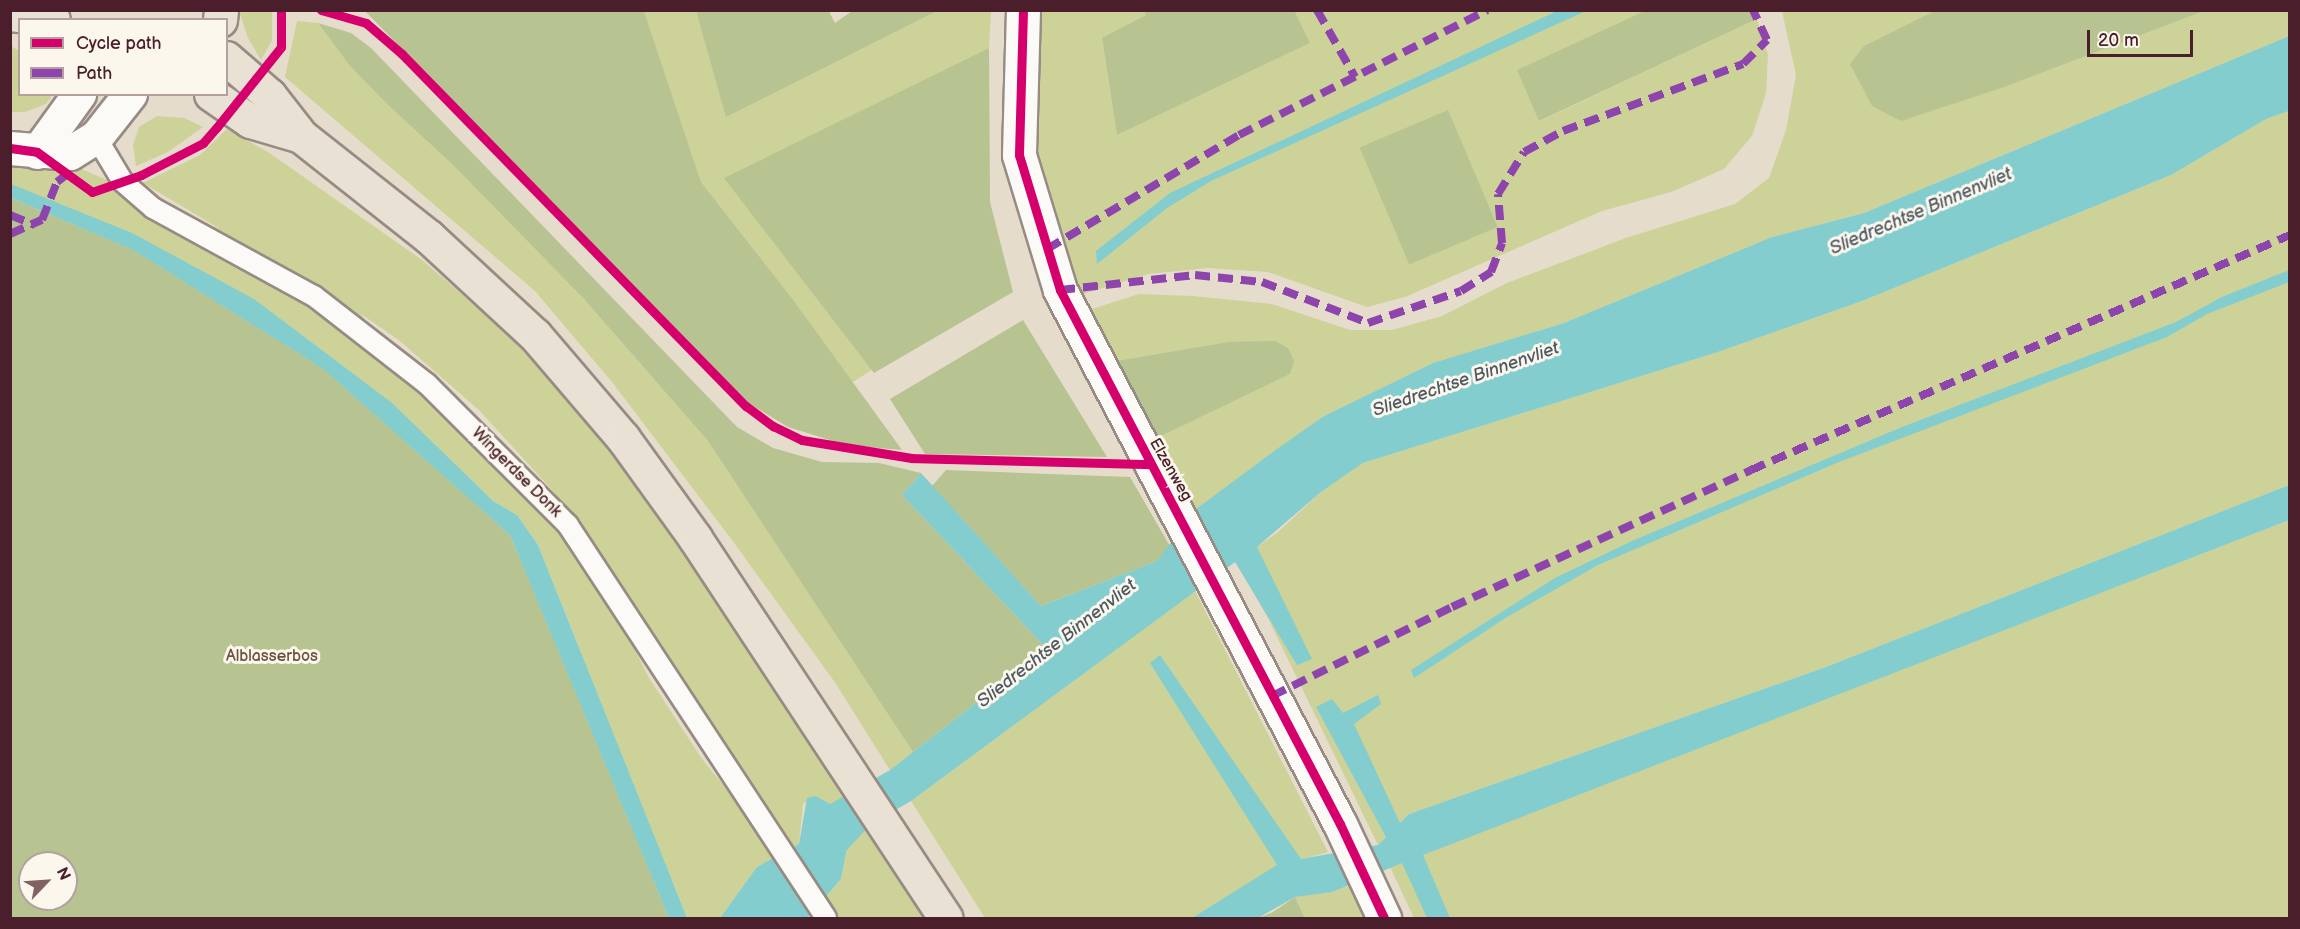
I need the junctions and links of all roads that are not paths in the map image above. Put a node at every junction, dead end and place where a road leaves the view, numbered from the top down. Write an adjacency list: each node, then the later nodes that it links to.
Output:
1 (1023, 10): 11 (street, Elzenweg)
2 (10, 14): 3 (main road)
3 (44, 18)
4 (228, 60): 8 (main road)
5 (77, 96): 10 (street)
6 (128, 96): 9 (street)
7 (214, 96): 8 (main road)
8 (301, 136): 13 (main road)
9 (96, 137): 10 (street); 12 (lane, Wingerdse Donk)
10 (24, 150)
11 (1379, 905)
12 (825, 916)
13 (946, 918)

